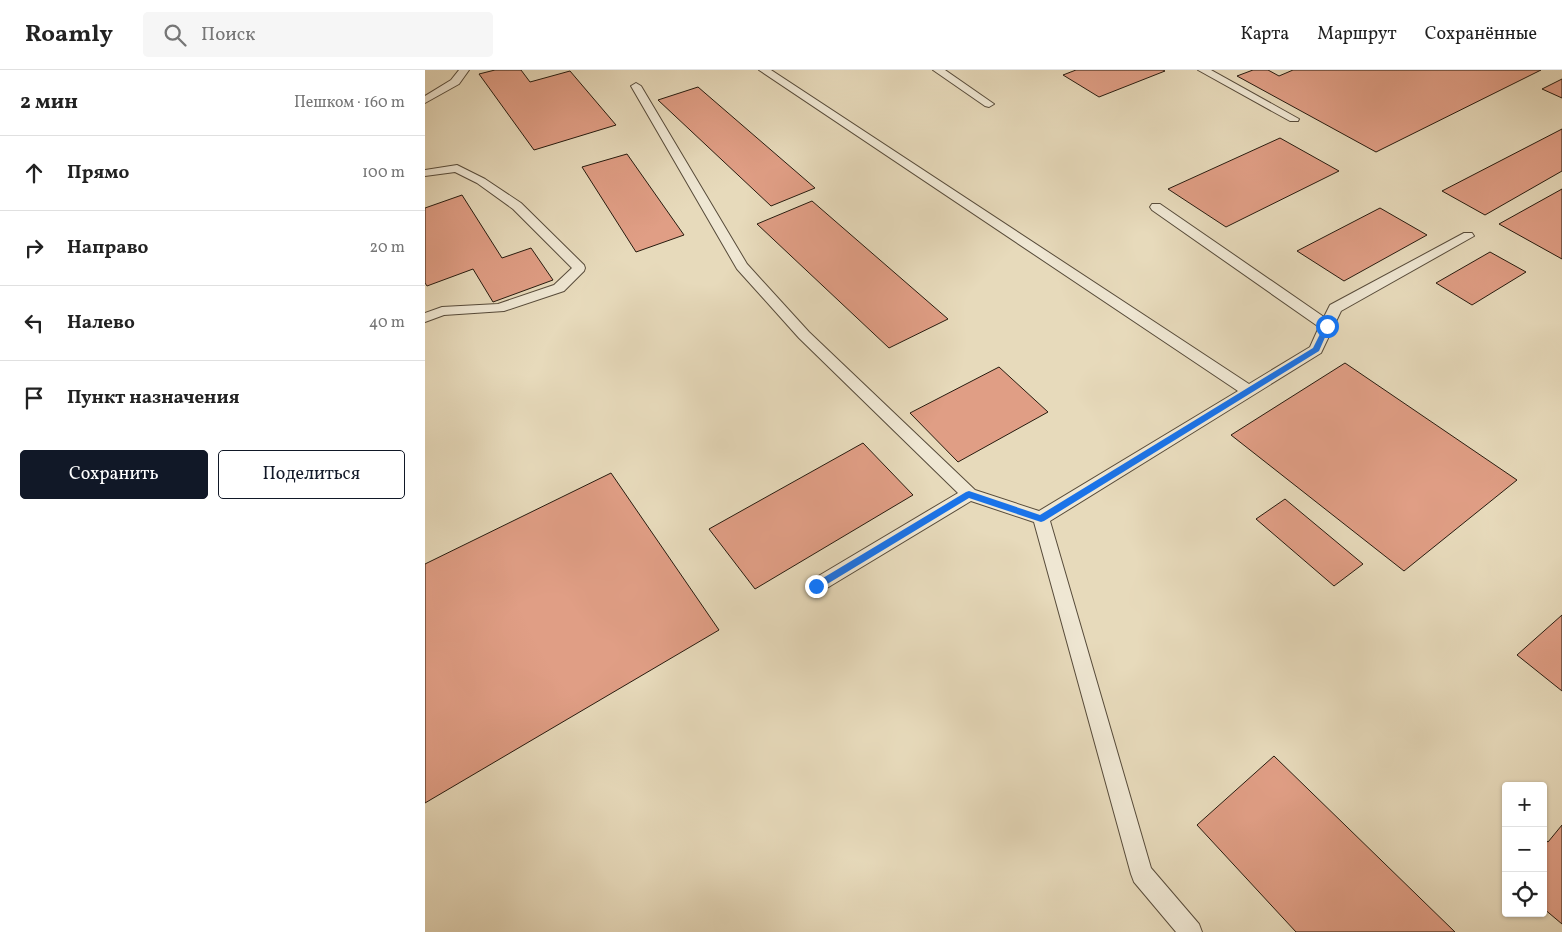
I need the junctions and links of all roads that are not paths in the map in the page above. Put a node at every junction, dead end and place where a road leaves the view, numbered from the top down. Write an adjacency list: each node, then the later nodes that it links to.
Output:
1 (464, 70): 6 (lane)
2 (763, 70): 14 (lane)
3 (938, 70): 7 (lane)
4 (1203, 70): 8 (lane)
5 (636, 86): 15 (lane)
6 (425, 100)
7 (989, 104)
8 (1294, 119)
9 (425, 173): 12 (lane)
10 (1156, 207): 13 (lane)
11 (1468, 236): 13 (lane)
12 (425, 318)
13 (1327, 326): 14 (lane)
14 (1249, 391): 16 (lane)
15 (969, 494): 16 (lane); 17 (lane)
16 (1041, 518): 18 (lane)
17 (816, 586)
18 (1191, 932)

